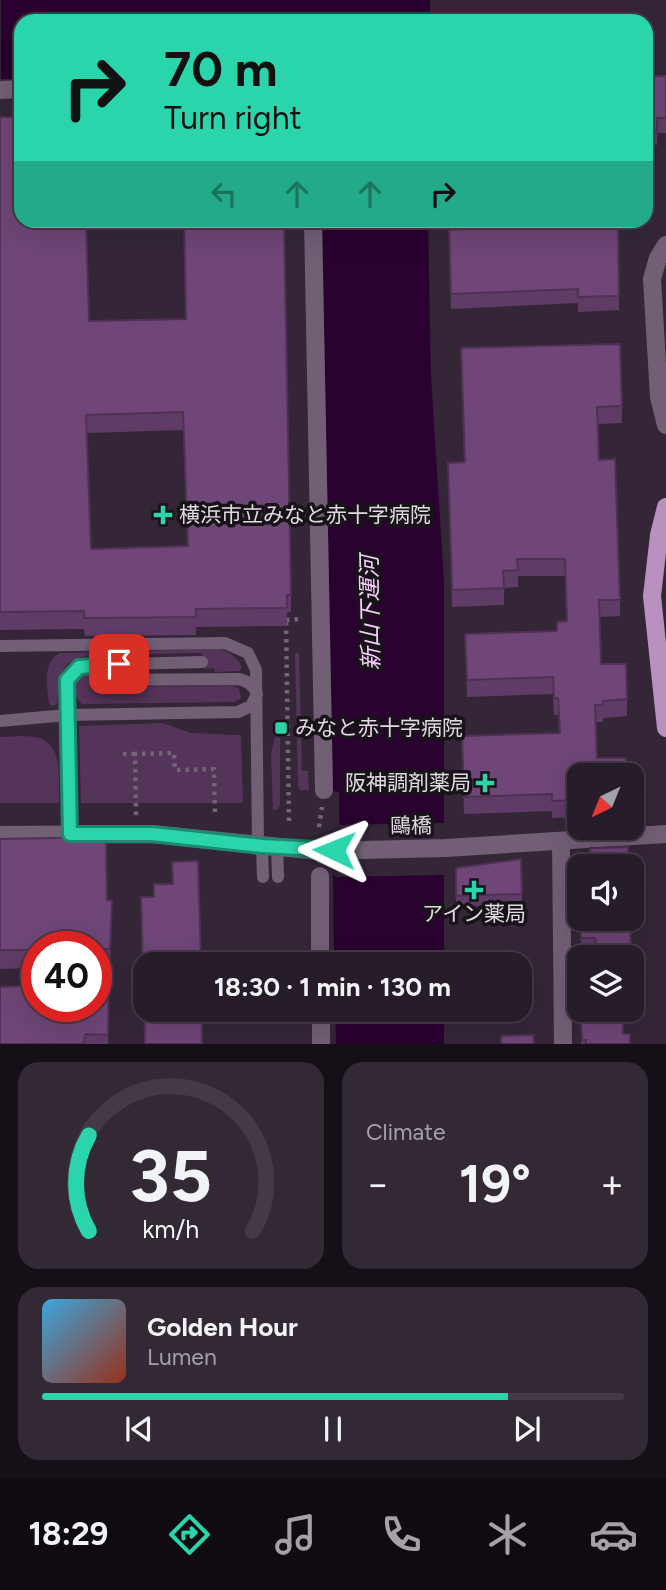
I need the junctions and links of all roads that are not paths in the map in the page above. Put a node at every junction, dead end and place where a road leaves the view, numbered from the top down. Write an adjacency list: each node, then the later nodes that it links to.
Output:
1 (313, 228): 12 (street)
2 (666, 245): 3 (street)
3 (666, 425)
4 (666, 507): 11 (main road)
5 (0, 646): 8 (lane)
6 (202, 662): 9 (lane)
7 (97, 680): 8 (lane)
8 (257, 694): 9 (lane); 17 (lane)
9 (67, 715): 10 (lane); 13 (lane)
10 (0, 721)
11 (666, 728)
12 (324, 790)
13 (70, 834): 15 (street, 鷗橋); 17 (street, 鷗橋)
14 (666, 834): 16 (street, 鷗橋)
15 (0, 835)
16 (561, 841): 17 (street, 鷗橋); 24 (street)
17 (265, 846): 19 (lane); 20 (lane)
18 (320, 876): 21 (street)
19 (263, 877)
20 (278, 877)
21 (320, 952)
22 (321, 1022): 23 (street)
23 (321, 1044)
24 (563, 1044)

